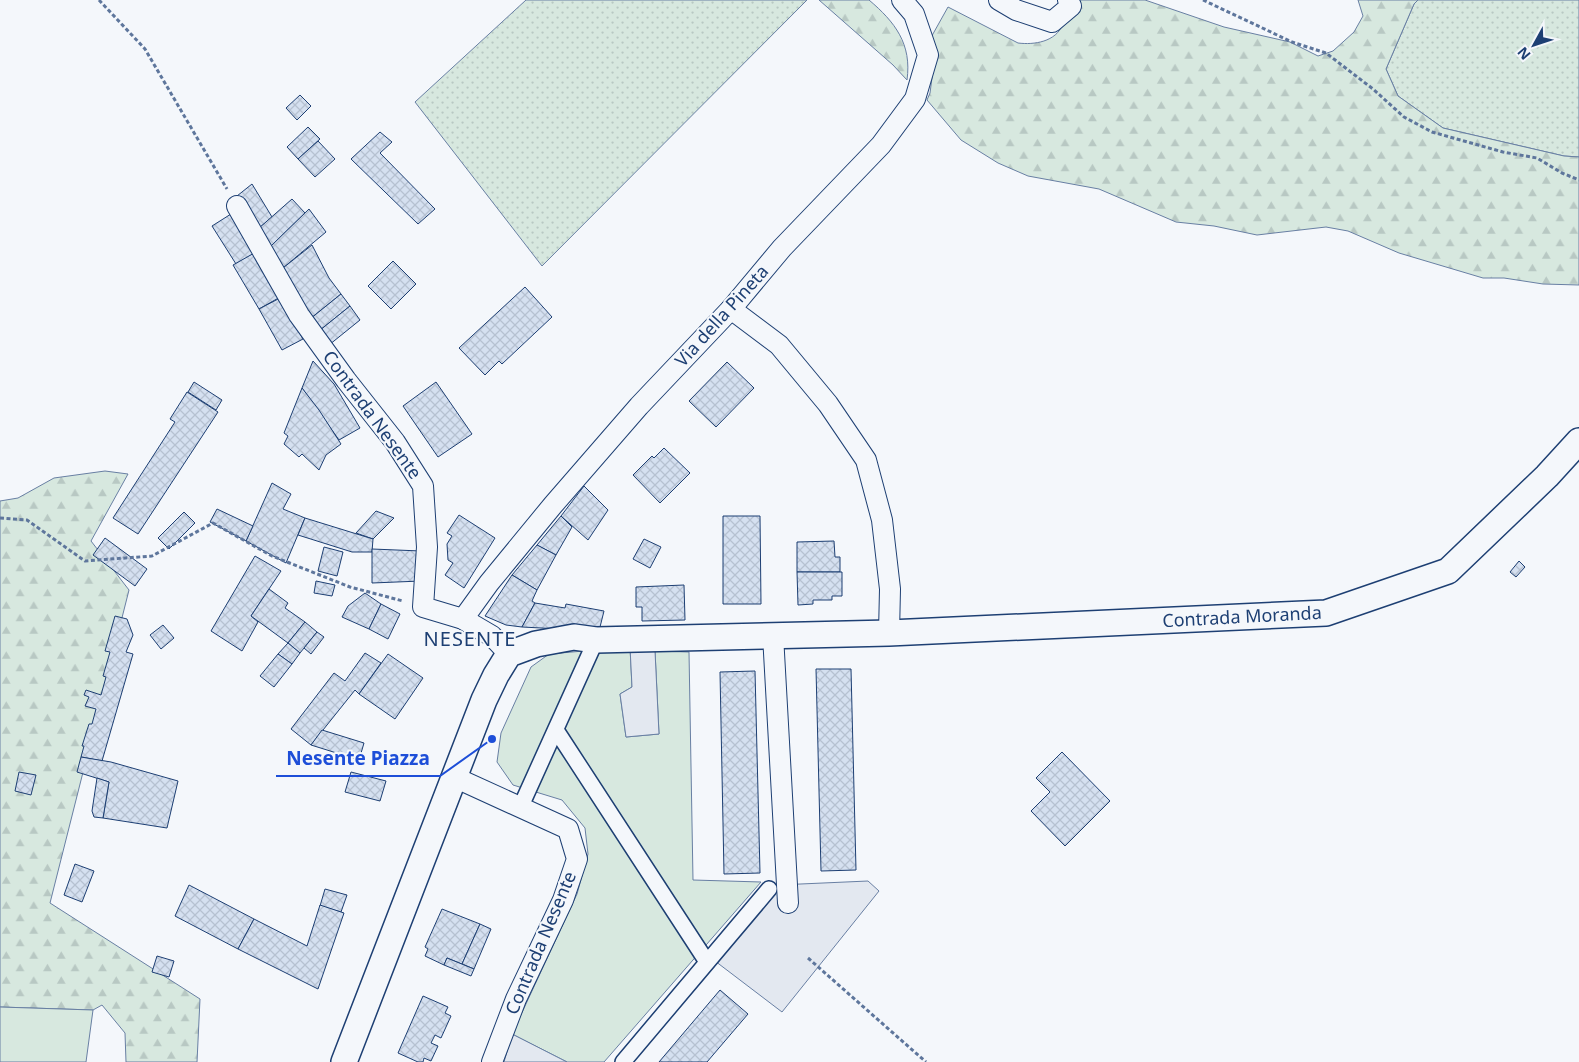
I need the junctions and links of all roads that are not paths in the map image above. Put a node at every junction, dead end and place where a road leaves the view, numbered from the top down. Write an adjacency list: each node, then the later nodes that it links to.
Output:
1 (902, 0): 5 (street, Via della Pineta)
2 (999, 0): 3 (street)
3 (1068, 0)
4 (237, 206): 7 (street, Contrada Nesente)
5 (731, 309): 7 (street, Via della Pineta); 8 (street)
6 (1579, 441): 8 (street, Contrada Moranda)
7 (464, 619): 11 (street)
8 (889, 632): 9 (street)
9 (773, 635): 10 (street); 16 (street)
10 (596, 640): 11 (street); 12 (street)
11 (509, 654): 13 (street)
12 (556, 730): 14 (street); 17 (street)
13 (454, 777): 14 (street, Contrada Nesente); 18 (street)
14 (521, 806): 19 (street, Contrada Nesente)
15 (769, 889): 17 (street)
16 (788, 903)
17 (707, 962): 20 (street)
18 (344, 1062)
19 (492, 1062)
20 (623, 1062)

